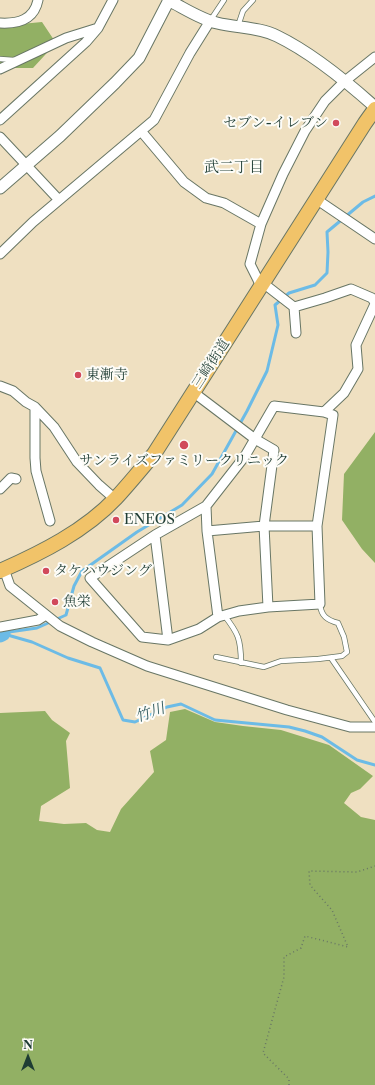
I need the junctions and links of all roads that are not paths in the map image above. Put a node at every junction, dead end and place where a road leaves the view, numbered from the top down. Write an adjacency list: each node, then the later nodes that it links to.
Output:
1 (38, 0): 7 (street)
2 (113, 0): 9 (street)
3 (169, 0): 6 (street); 19 (street)
4 (224, 0): 6 (lane)
5 (253, 0): 8 (lane)
6 (210, 21): 8 (street); 17 (street)
7 (0, 23)
8 (237, 27): 14 (street)
9 (98, 28): 12 (street); 16 (street)
10 (375, 57): 14 (street)
11 (0, 59): 12 (lane)
12 (20, 60): 13 (street)
13 (0, 69)
14 (345, 81): 15 (street); 23 (street)
15 (375, 108): 21 (main road, 三崎街道)
16 (0, 120)
17 (141, 131): 22 (street); 23 (street)
18 (0, 137): 19 (street)
19 (26, 166): 20 (street); 22 (street)
20 (0, 188)
21 (316, 199): 24 (street); 26 (main road, 三崎街道)
22 (60, 200): 25 (street)
23 (261, 224): 26 (street)
24 (375, 239)
25 (0, 254)
26 (262, 284): 28 (street); 31 (main road, 三崎街道)
27 (375, 303): 28 (street); 33 (street)
28 (294, 307): 29 (street)
29 (296, 333)
30 (2, 389): 32 (street)
31 (193, 392): 34 (street); 37 (main road, 三崎街道)
32 (35, 407): 37 (street); 39 (street)
33 (324, 412): 34 (street); 41 (street)
34 (255, 439): 38 (street); 40 (street)
35 (16, 480): 36 (street)
36 (0, 489)
37 (115, 499): 44 (main road, 三崎街道)
38 (206, 506): 42 (street); 43 (street)
39 (50, 521)
40 (264, 526): 41 (street); 42 (street); 46 (street)
41 (317, 526): 45 (street)
42 (207, 531): 48 (street)
43 (154, 535): 50 (street); 50 (street)
44 (2, 570): 47 (street)
45 (320, 604): 46 (street); 52 (lane)
46 (268, 608): 48 (street)
47 (46, 616): 49 (street); 55 (street)
48 (221, 616): 50 (street); 53 (lane)
49 (0, 627)
50 (168, 640)
51 (216, 658): 53 (lane)
52 (331, 658): 53 (lane); 54 (lane)
53 (241, 663)
54 (375, 722)
55 (375, 727)

